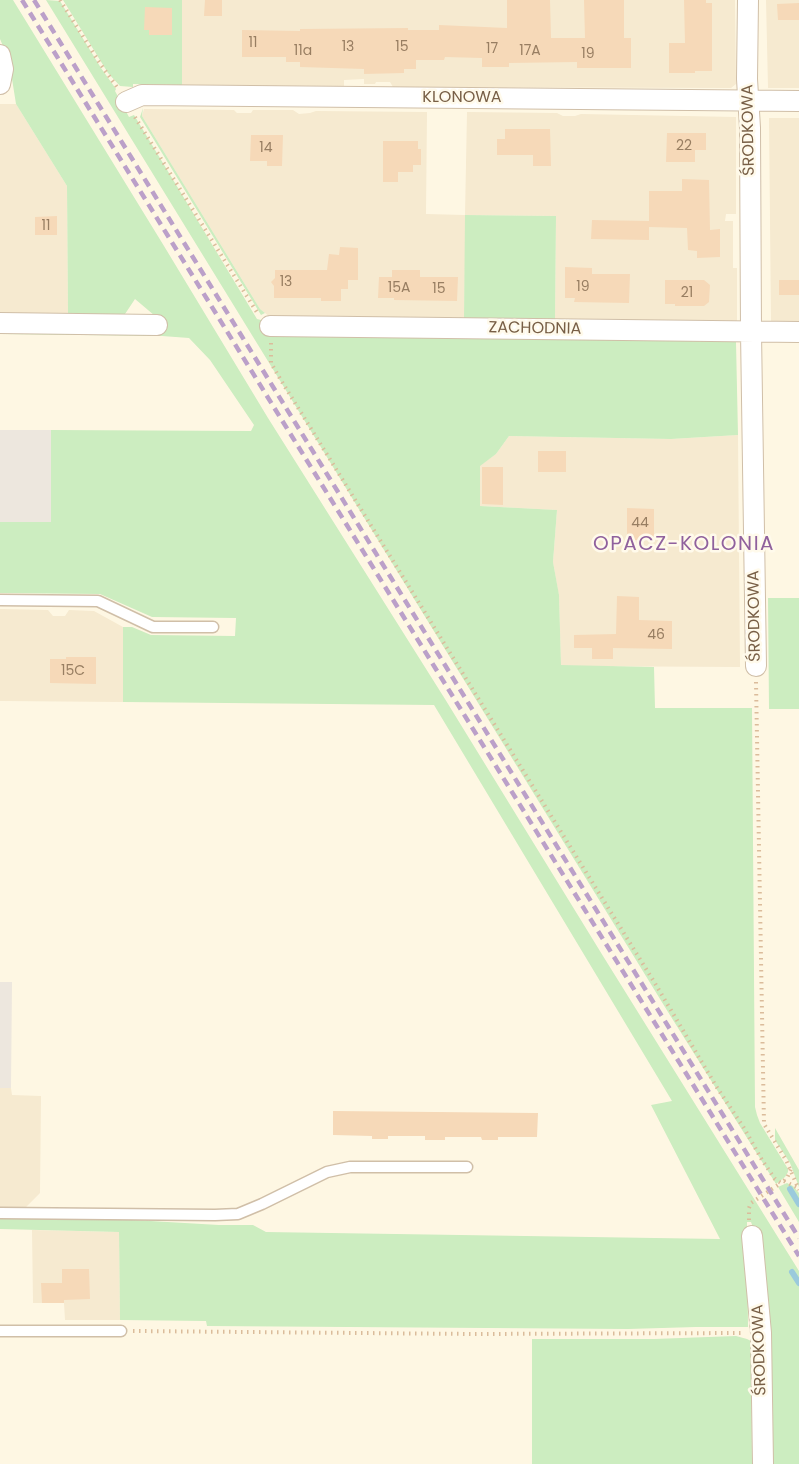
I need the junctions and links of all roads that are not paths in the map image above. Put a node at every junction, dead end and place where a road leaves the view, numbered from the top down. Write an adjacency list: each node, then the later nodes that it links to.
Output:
1 (748, 0): 4 (street, ŚRODKOWA)
2 (0, 54): 3 (street)
3 (0, 84)
4 (749, 100): 5 (street, KLONOWA); 6 (street, KLONOWA); 10 (street, ŚRODKOWA)
5 (799, 101)
6 (126, 102)
7 (0, 323): 8 (street)
8 (157, 325)
9 (270, 326): 10 (street, ZACHODNIA)
10 (751, 332): 11 (street, ZACHODNIA); 14 (street, ŚRODKOWA)
11 (799, 332)
12 (0, 600): 13 (lane)
13 (213, 627)
14 (756, 666)
15 (467, 1167): 16 (lane)
16 (0, 1212)
17 (752, 1236): 20 (street, ŚRODKOWA)
18 (0, 1331): 19 (lane)
19 (121, 1331)
20 (763, 1464)

